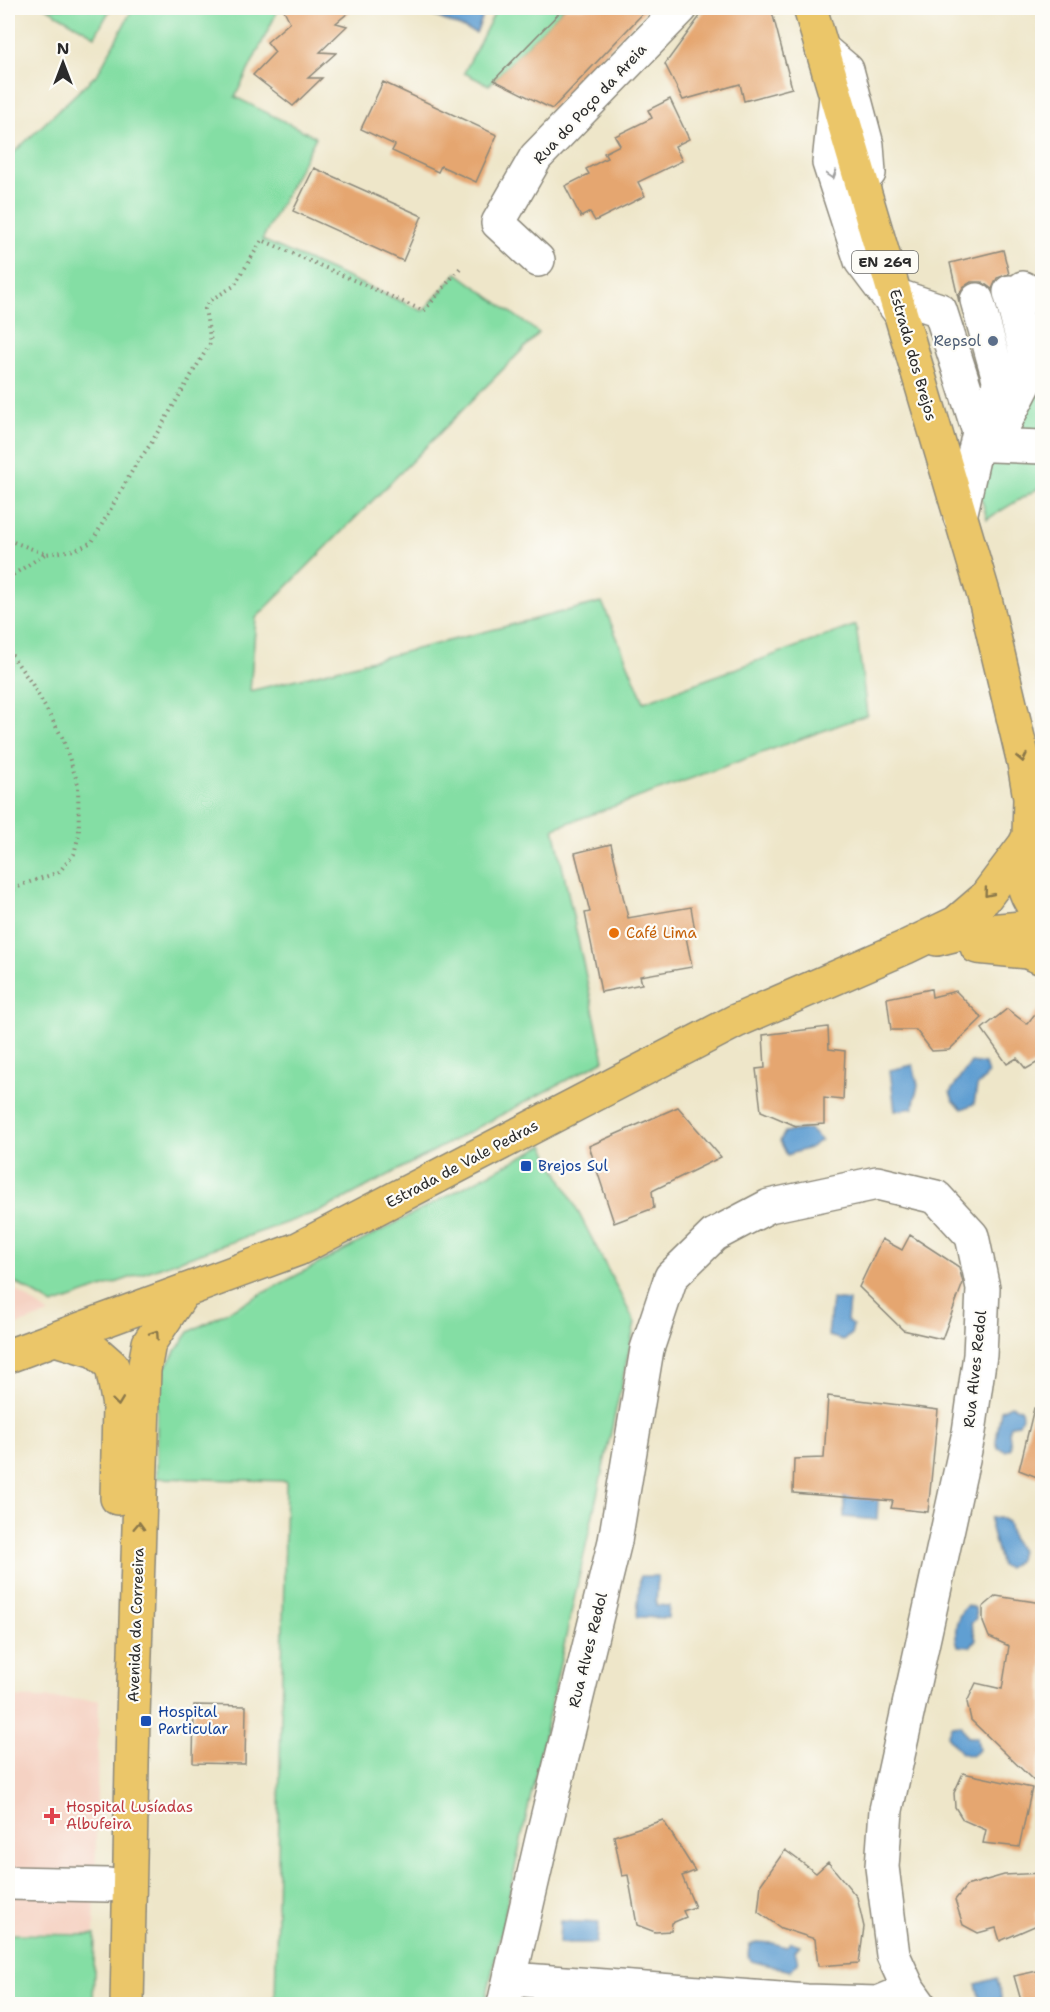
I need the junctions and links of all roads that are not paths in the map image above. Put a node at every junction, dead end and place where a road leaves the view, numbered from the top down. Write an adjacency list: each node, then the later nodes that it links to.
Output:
1 (681, 8): 6 (street, Rua do Poço da Areia)
2 (810, 8): 3 (main road, Estrada dos Brejos / EN 269)
3 (822, 49): 4 (main road, Estrada dos Brejos / EN 269); 5 (street)
4 (836, 96): 5 (main road, Estrada dos Brejos / EN 269); 7 (street, one-way to 7)
5 (871, 214): 7 (main road, Estrada dos Brejos / EN 269)
6 (538, 260)
7 (974, 299): 8 (street); 9 (street); 10 (street); 12 (main road, Estrada dos Brejos / EN 269)
8 (1038, 360): 9 (street)
9 (1015, 403): 10 (street)
10 (986, 438): 11 (street); 12 (street)
11 (1042, 447)
12 (960, 517): 13 (main road, Estrada dos Brejos / EN 269)
13 (985, 599): 14 (main road, Estrada dos Brejos / EN 269); 15 (main road, Estrada dos Brejos / EN 269, one-way to 15)
14 (1042, 735)
15 (1032, 833): 16 (main road, EN 269); 18 (main road, Estrada de Vale Pedras, one-way to 18)
16 (1042, 918)
17 (1042, 926): 18 (main road, Estrada de Vale Pedras)
18 (906, 947): 19 (main road); 20 (main road, Estrada de Vale Pedras)
19 (1042, 958)
20 (183, 1292): 21 (main road, Estrada de Vale Pedras); 28 (main road, Avenida da Correeira, one-way to 20)
21 (55, 1339): 22 (main road, Estrada de Vale Pedras); 24 (main road, Avenida da Correeira, one-way to 24)
22 (8, 1356)
23 (8, 1883): 24 (street)
24 (109, 1885): 27 (main road, Avenida da Correeira)
25 (508, 1992): 26 (street); 26 (street, Rua Alves Redol)
26 (914, 1997)
27 (107, 2004)
28 (127, 2004)

